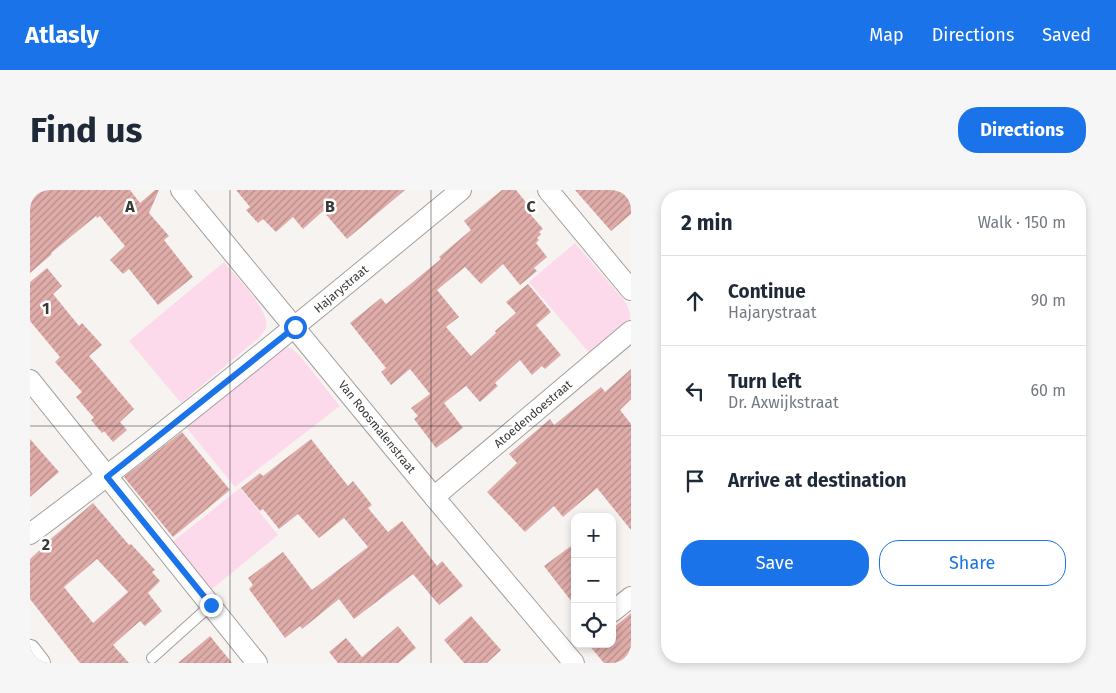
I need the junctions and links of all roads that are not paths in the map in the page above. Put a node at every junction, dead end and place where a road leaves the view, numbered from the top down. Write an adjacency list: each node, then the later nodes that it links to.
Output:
1 (181, 190): 5 (street, Van Roosmalenstraat)
2 (461, 190): 5 (street, Hajarystraat)
3 (548, 190): 4 (street)
4 (631, 290)
5 (295, 327): 8 (street, Hajarystraat); 9 (street, Van Roosmalenstraat)
6 (631, 331): 9 (street, Atoedendoestraat)
7 (30, 380): 8 (street)
8 (107, 477): 10 (street, Hajarystraat); 12 (street)
9 (434, 497): 15 (street, Van Roosmalenstraat)
10 (30, 534)
11 (631, 597): 13 (street)
12 (211, 605): 16 (lane); 18 (street)
13 (616, 609)
14 (30, 650): 17 (street)
15 (571, 652)
16 (152, 658)
17 (40, 663)
18 (257, 663)

